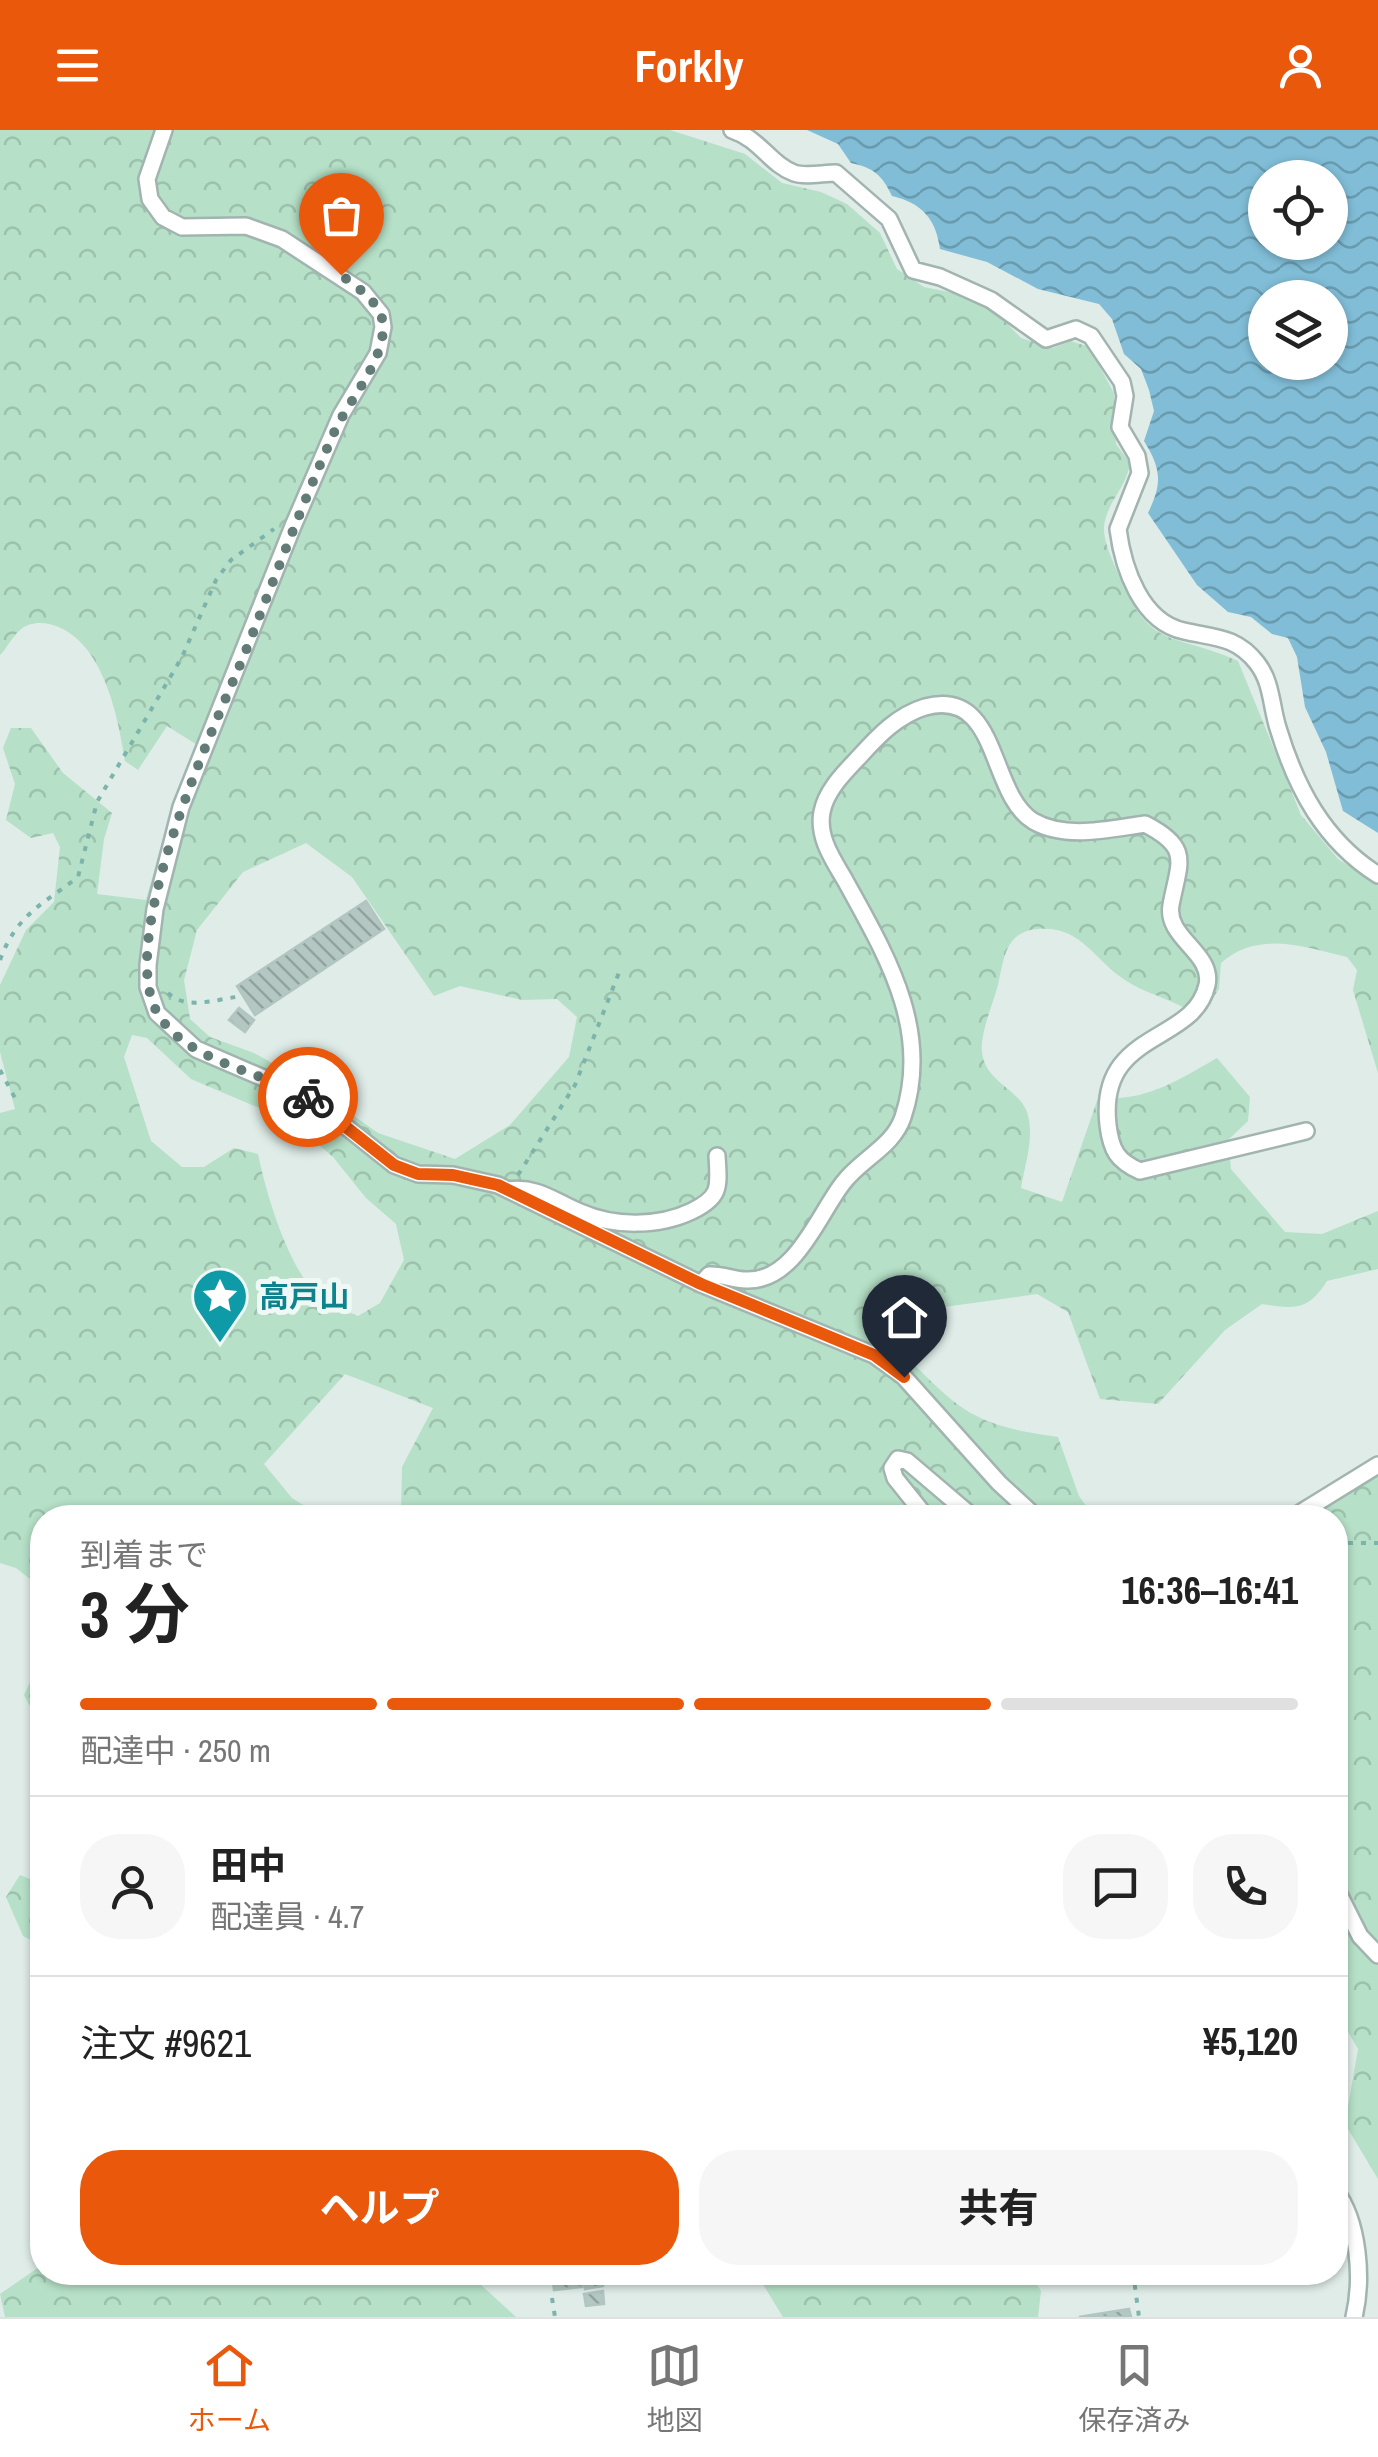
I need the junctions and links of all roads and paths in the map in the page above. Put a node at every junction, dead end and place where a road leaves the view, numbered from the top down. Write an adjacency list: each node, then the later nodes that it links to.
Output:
1 (164, 130): 3 (street)
2 (732, 130): 4 (street)
3 (299, 513): 5 (path); 13 (street)
4 (1378, 875)
5 (0, 960)
6 (620, 970): 13 (path)
7 (162, 979): 8 (path)
8 (236, 997)
9 (0, 1070): 10 (path)
10 (14, 1098)
11 (1306, 1131): 14 (street)
12 (717, 1156): 13 (street)
13 (508, 1190): 14 (street)
14 (701, 1284): 18 (street)
15 (1378, 1464): 19 (street)
16 (916, 1505): 17 (street)
17 (959, 1505)
18 (1023, 1505)
19 (1313, 1505)
20 (1378, 1542): 21 (path)
21 (1348, 1543)
22 (1348, 1912): 23 (street)
23 (1378, 1955)
24 (1348, 2222): 29 (street)
25 (1136, 2285): 28 (path)
26 (552, 2298): 27 (path)
27 (555, 2317)
28 (1140, 2317)
29 (1354, 2317)

